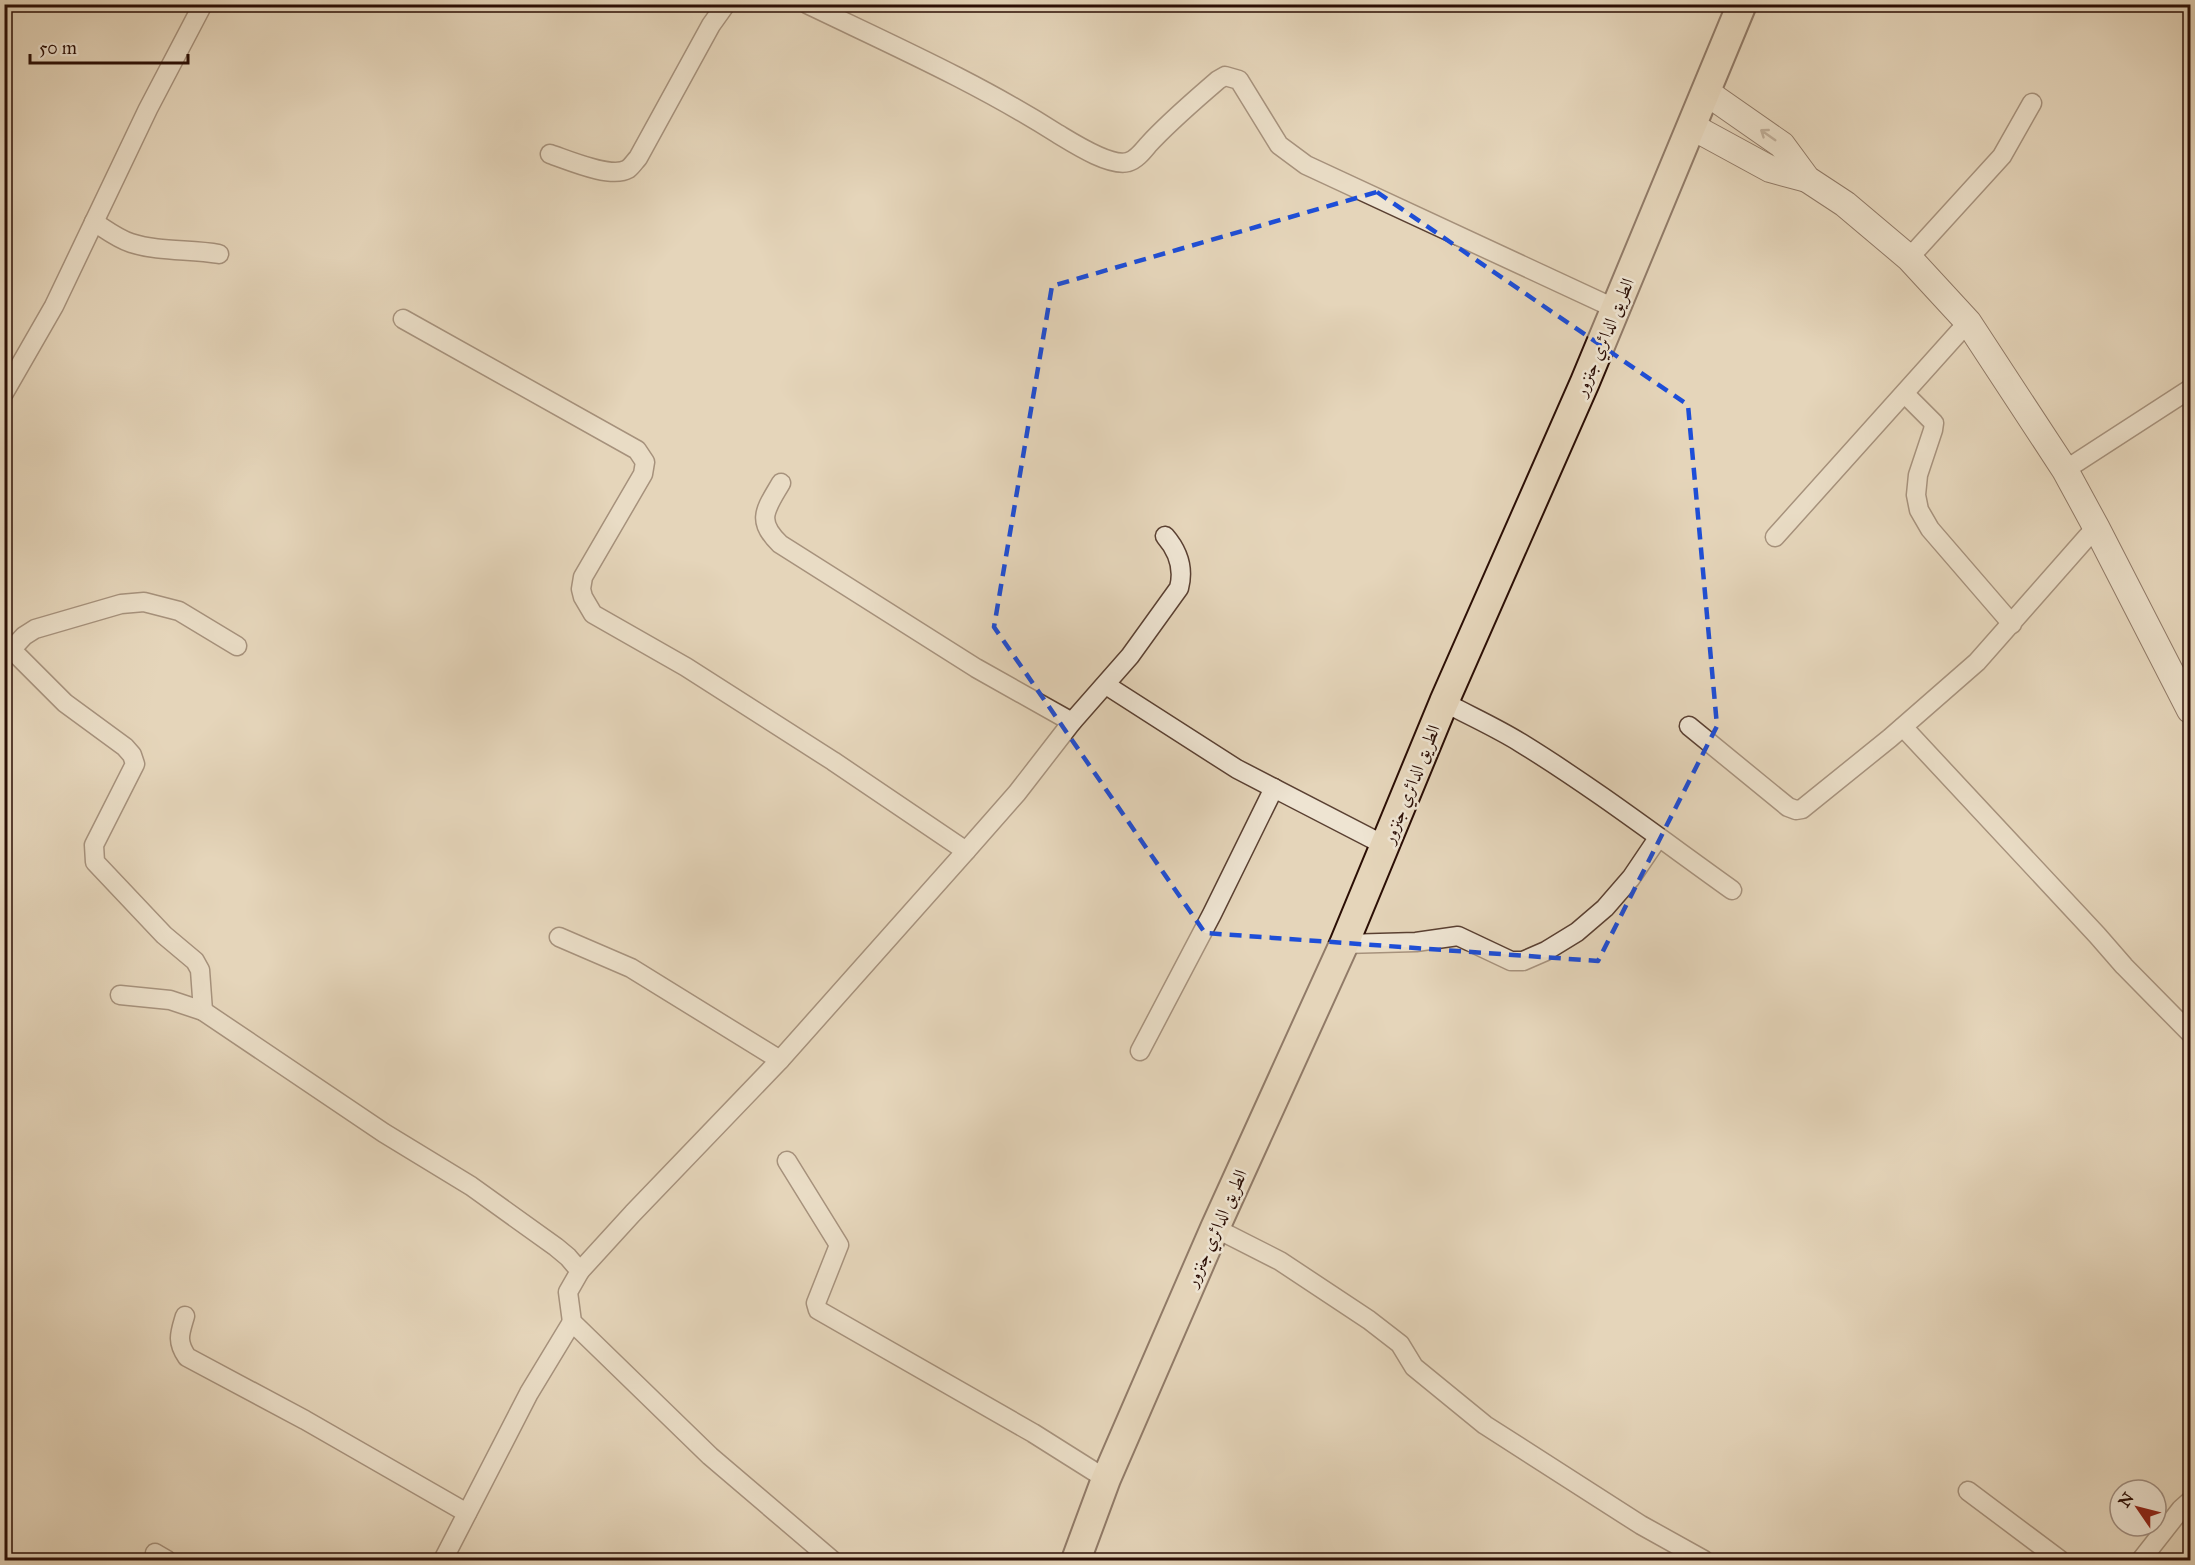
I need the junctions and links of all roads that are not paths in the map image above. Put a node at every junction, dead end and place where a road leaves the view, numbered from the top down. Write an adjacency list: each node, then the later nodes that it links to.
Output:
1 (203, 4): 10 (street)
2 (726, 4): 8 (street)
3 (807, 4): 13 (street)
4 (1742, 4): 5 (main road, الطريق الدائري جنزور)
5 (1706, 92): 7 (main road, الطريق الدائري جنزور); 9 (street, one-way to 5)
6 (2032, 103): 12 (street)
7 (1691, 126): 9 (street); 13 (main road, الطريق الدائري جنزور)
8 (550, 154)
9 (1807, 178): 12 (street)
10 (94, 222): 11 (street); 17 (street)
11 (219, 254)
12 (1909, 258): 15 (street)
13 (1616, 309): 27 (main road, الطريق الدائري جنزور)
14 (404, 319): 35 (street)
15 (1968, 322): 18 (street); 19 (street)
16 (2190, 389): 19 (street)
17 (4, 393)
18 (1905, 394): 23 (street); 24 (street)
19 (2065, 470): 21 (street)
20 (781, 483): 29 (street)
21 (2096, 527): 24 (street); 28 (street)
22 (1164, 536): 26 (street)
23 (1775, 537)
24 (2012, 624): 31 (street)
25 (237, 646): 40 (street)
26 (1106, 685): 29 (street); 32 (street)
27 (1444, 702): 33 (street); 34 (main road, الطريق الدائري جنزور)
28 (2190, 710)
29 (1072, 722): 35 (street)
30 (1689, 726): 31 (street)
31 (1903, 727): 41 (street)
32 (1274, 788): 34 (street); 42 (street)
33 (1659, 838): 36 (street); 38 (street)
34 (1386, 846): 38 (main road, الطريق الدائري جنزور)
35 (966, 851): 43 (street)
36 (1732, 890)
37 (559, 937): 43 (street)
38 (1344, 944): 45 (main road, الطريق الدائري جنزور)
39 (120, 995): 40 (street)
40 (203, 1011): 46 (street)
41 (2190, 1033)
42 (1140, 1051)
43 (780, 1059): 46 (street)
44 (787, 1161): 49 (street)
45 (1215, 1228): 49 (main road, الطريق الدائري جنزور); 56 (street)
46 (580, 1271): 48 (street)
47 (185, 1316): 52 (street)
48 (573, 1322): 52 (street); 54 (street)
49 (1106, 1479): 55 (main road, الطريق الدائري جنزور)
50 (1968, 1491): 57 (street)
51 (2190, 1501): 58 (street)
52 (468, 1513): 53 (street)
53 (443, 1560)
54 (832, 1560)
55 (1076, 1560)
56 (1704, 1560)
57 (2060, 1560)
58 (2141, 1560)

